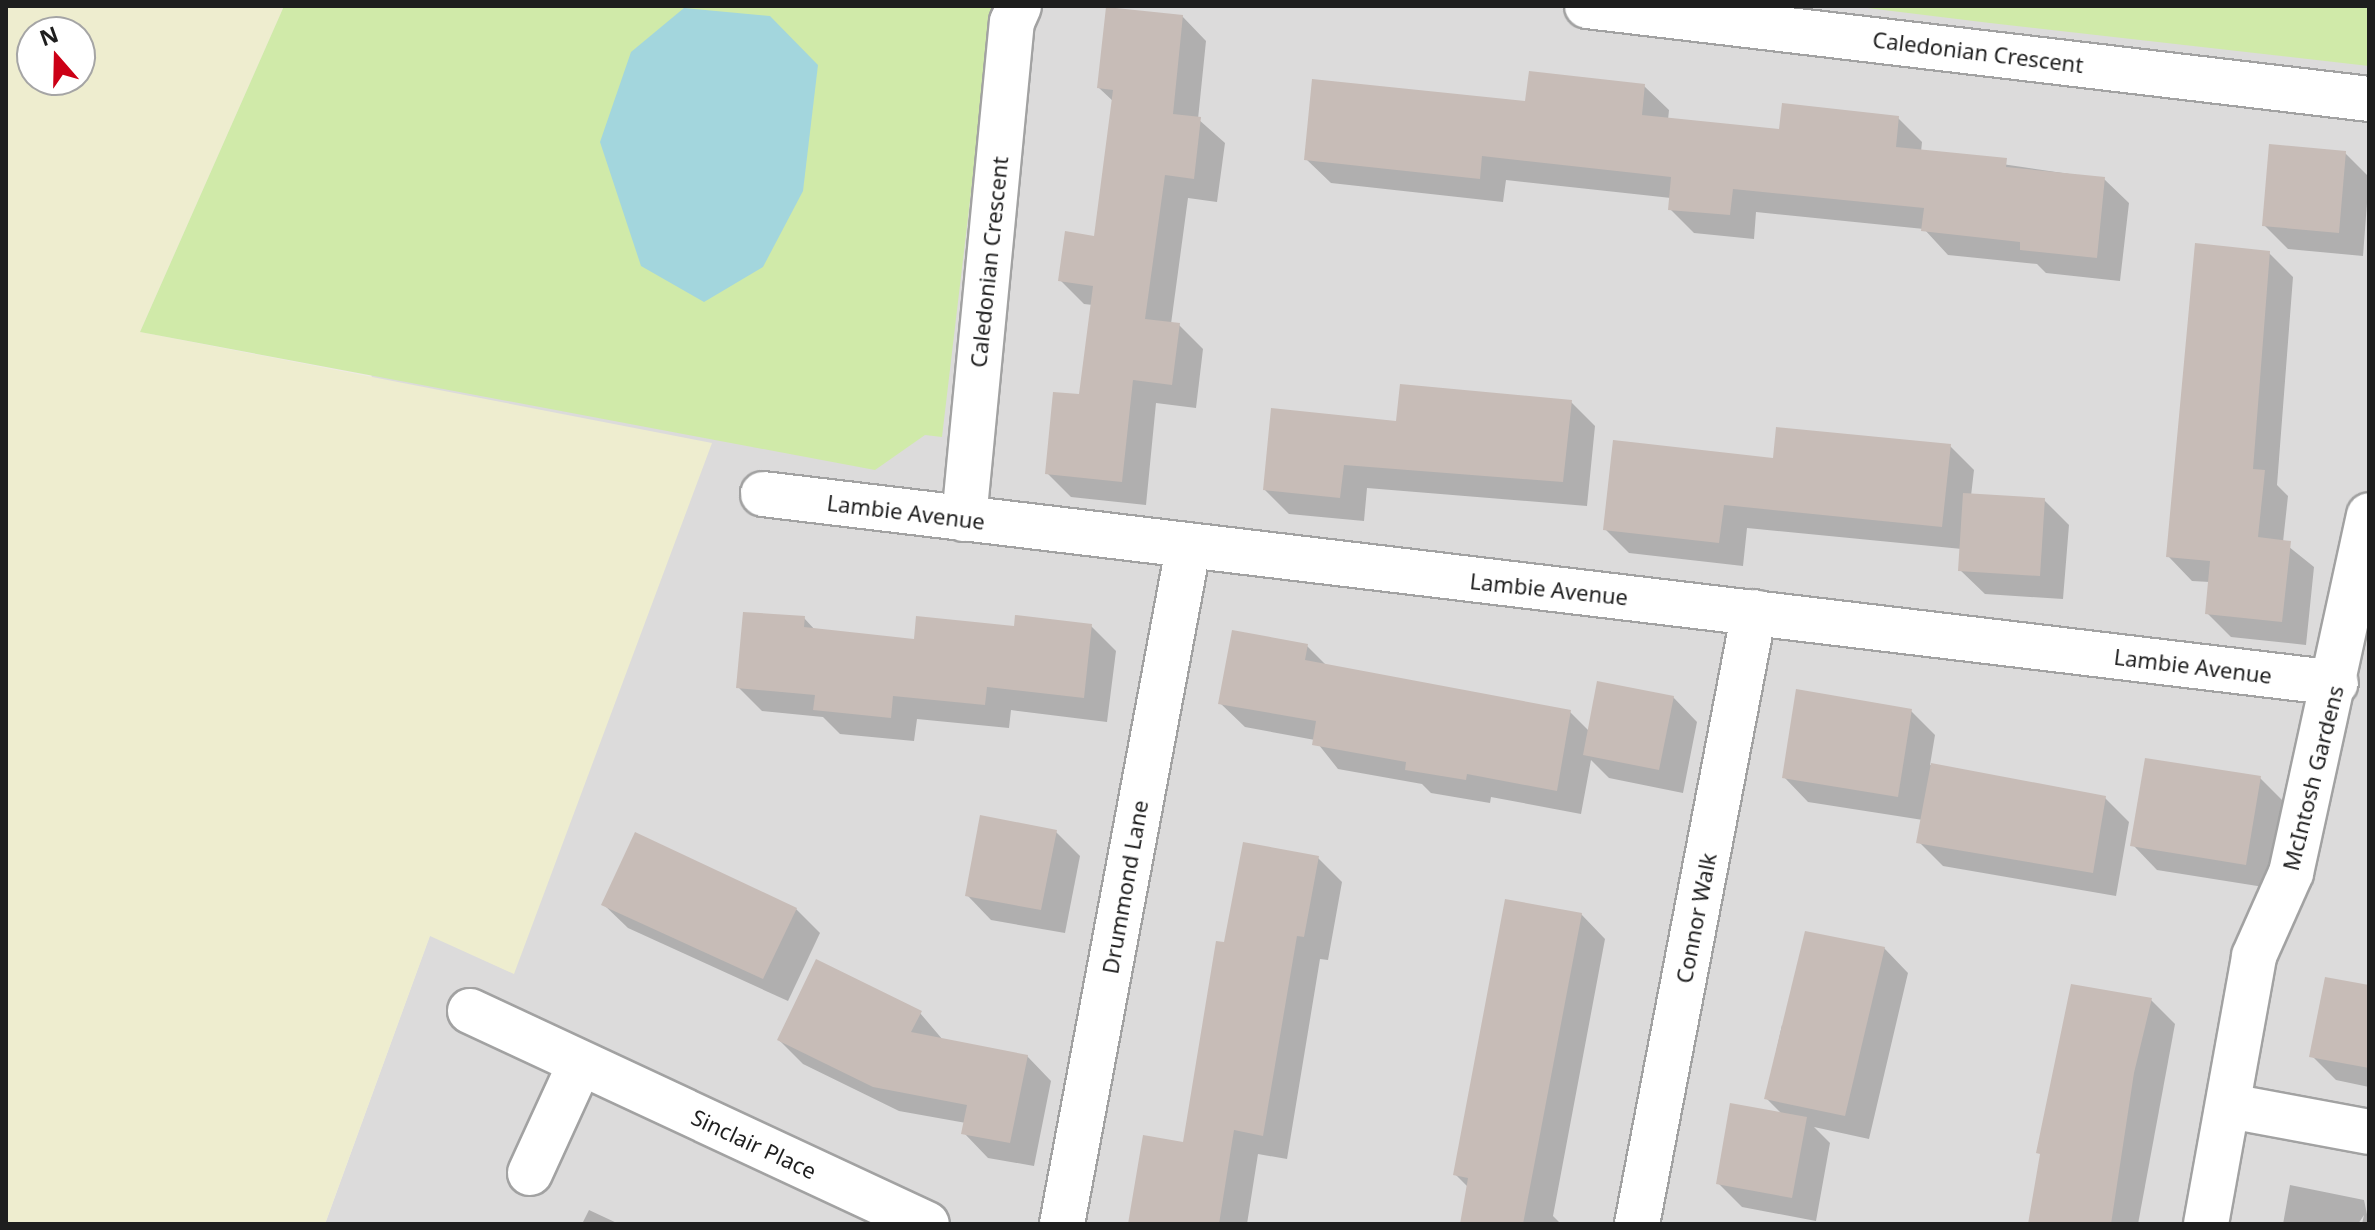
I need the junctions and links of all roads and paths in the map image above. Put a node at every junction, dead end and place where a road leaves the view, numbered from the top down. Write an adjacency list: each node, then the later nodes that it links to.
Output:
1 (1019, 6): 6 (street, Caledonian Crescent)
2 (1587, 6): 3 (street, Caledonian Crescent)
3 (2369, 99)
4 (763, 494): 6 (street, Lambie Avenue)
5 (2369, 515): 9 (street, McIntosh Gardens)
6 (964, 519): 7 (street, Lambie Avenue)
7 (1188, 549): 8 (street, Lambie Avenue); 16 (street, Drummond Lane)
8 (1754, 612): 9 (street, Lambie Avenue); 17 (street, Connor Walk)
9 (2336, 683): 12 (street, McIntosh Gardens)
10 (470, 1011): 11 (street, Sinclair Place)
11 (580, 1064): 14 (street); 15 (street, Sinclair Place)
12 (2229, 1106): 13 (street); 18 (street, McIntosh Gardens)
13 (2369, 1132)
14 (530, 1173)
15 (927, 1224)
16 (1062, 1224)
17 (1637, 1224)
18 (2206, 1224)

